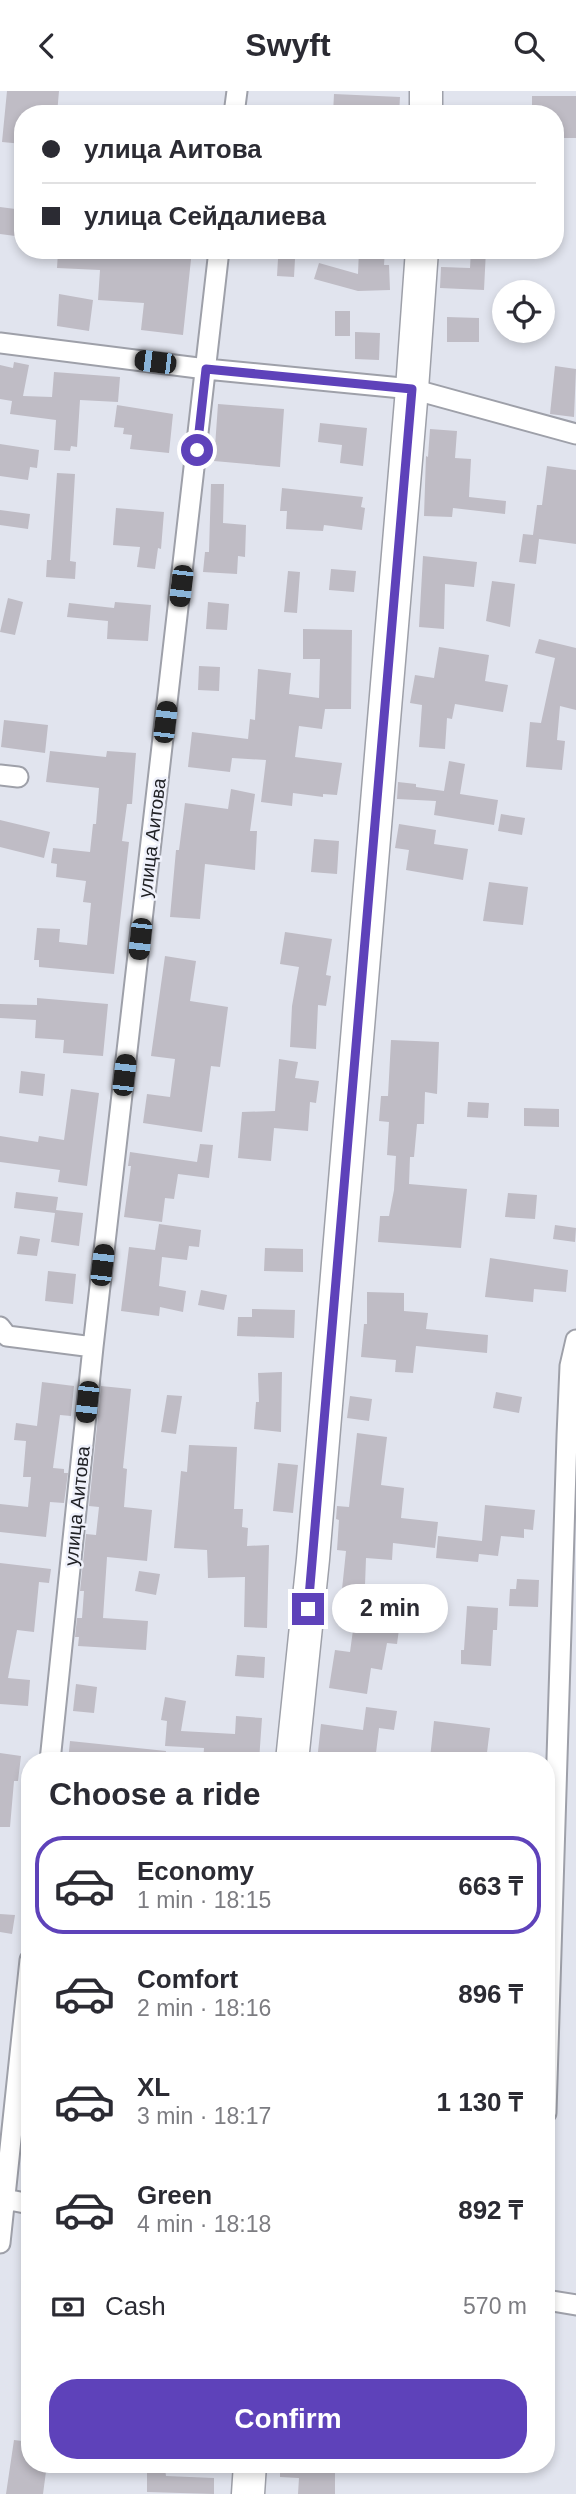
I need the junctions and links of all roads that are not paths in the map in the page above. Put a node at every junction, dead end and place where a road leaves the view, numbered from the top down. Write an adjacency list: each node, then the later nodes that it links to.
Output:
1 (218, 259): 4 (street, улица Аитова)
2 (421, 259): 5 (main road)
3 (0, 343): 4 (street)
4 (206, 369): 5 (street); 9 (street, улица Аитова)
5 (412, 389): 6 (street); 12 (main road)
6 (576, 434)
7 (0, 1327): 9 (street)
8 (576, 1340): 10 (street)
9 (93, 1347): 11 (street, улица Аитова)
10 (571, 1519): 13 (street)
11 (51, 1752)
12 (293, 1752)
13 (555, 1899)
14 (21, 2040): 15 (street)
15 (3, 2199): 16 (street); 17 (street)
16 (21, 2202)
17 (0, 2243)
18 (555, 2302): 19 (street)
19 (576, 2305)
20 (249, 2473): 21 (main road)
21 (248, 2494)

